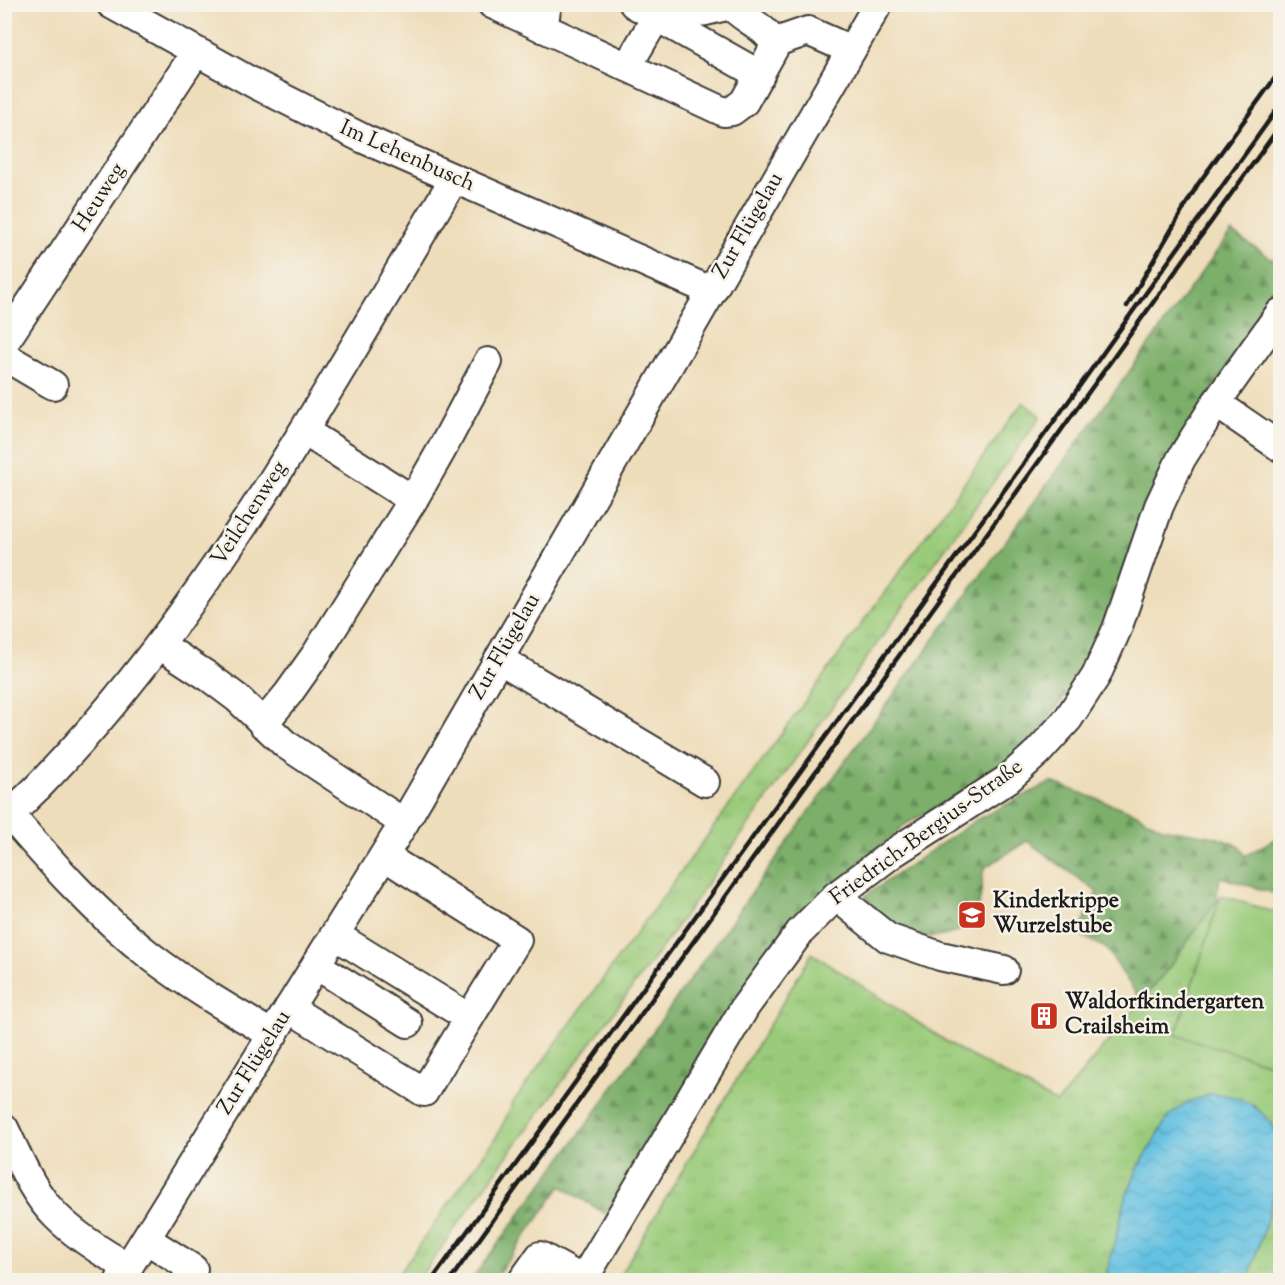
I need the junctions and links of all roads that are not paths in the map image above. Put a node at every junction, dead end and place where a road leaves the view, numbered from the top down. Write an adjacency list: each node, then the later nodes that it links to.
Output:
1 (111, 4): 9 (street, Im Lehenbusch)
2 (492, 4): 6 (street)
3 (878, 4): 8 (street, Zur Flügelau)
4 (730, 5): 5 (street); 7 (street)
5 (652, 9): 10 (street); 11 (street)
6 (545, 16): 10 (street)
7 (773, 43): 8 (street); 11 (street)
8 (851, 50): 13 (street, Zur Flügelau)
9 (196, 52): 12 (street, Im Lehenbusch); 15 (street, Heuweg)
10 (627, 67): 11 (street)
11 (760, 75)
12 (454, 179): 13 (street, Im Lehenbusch); 20 (street, Veilchenweg)
13 (711, 291): 24 (street, Zur Flügelau)
14 (1281, 313): 19 (street, Friedrich-Bergius-Straße)
15 (4, 342)
16 (4, 356): 18 (street)
17 (488, 362): 22 (street)
18 (52, 385)
19 (1216, 402): 21 (street); 30 (street, Friedrich-Bergius-Straße)
20 (304, 431): 22 (street); 23 (street, Veilchenweg)
21 (1281, 447)
22 (413, 500): 25 (street)
23 (160, 645): 25 (street); 27 (street, Veilchenweg)
24 (499, 659): 26 (street); 28 (street, Zur Flügelau)
25 (263, 724): 28 (street)
26 (705, 782)
27 (7, 817): 37 (street)
28 (404, 823): 29 (street, Zur Flügelau)
29 (384, 856): 31 (street, Zur Flügelau); 35 (street)
30 (836, 896): 33 (street); 41 (street, Friedrich-Bergius-Straße)
31 (335, 935): 32 (street, Zur Flügelau); 35 (street)
32 (316, 965): 34 (street, Zur Flügelau); 36 (street)
33 (1004, 970)
34 (289, 1008): 35 (street); 37 (street, Zur Flügelau)
35 (469, 1018)
36 (408, 1023)
37 (273, 1035): 39 (street, Zur Flügelau)
38 (4, 1128): 40 (street)
39 (146, 1239): 40 (street, Zur Flügelau); 42 (street)
40 (124, 1274)
41 (583, 1280): 43 (street)
42 (186, 1281)
43 (523, 1281)

